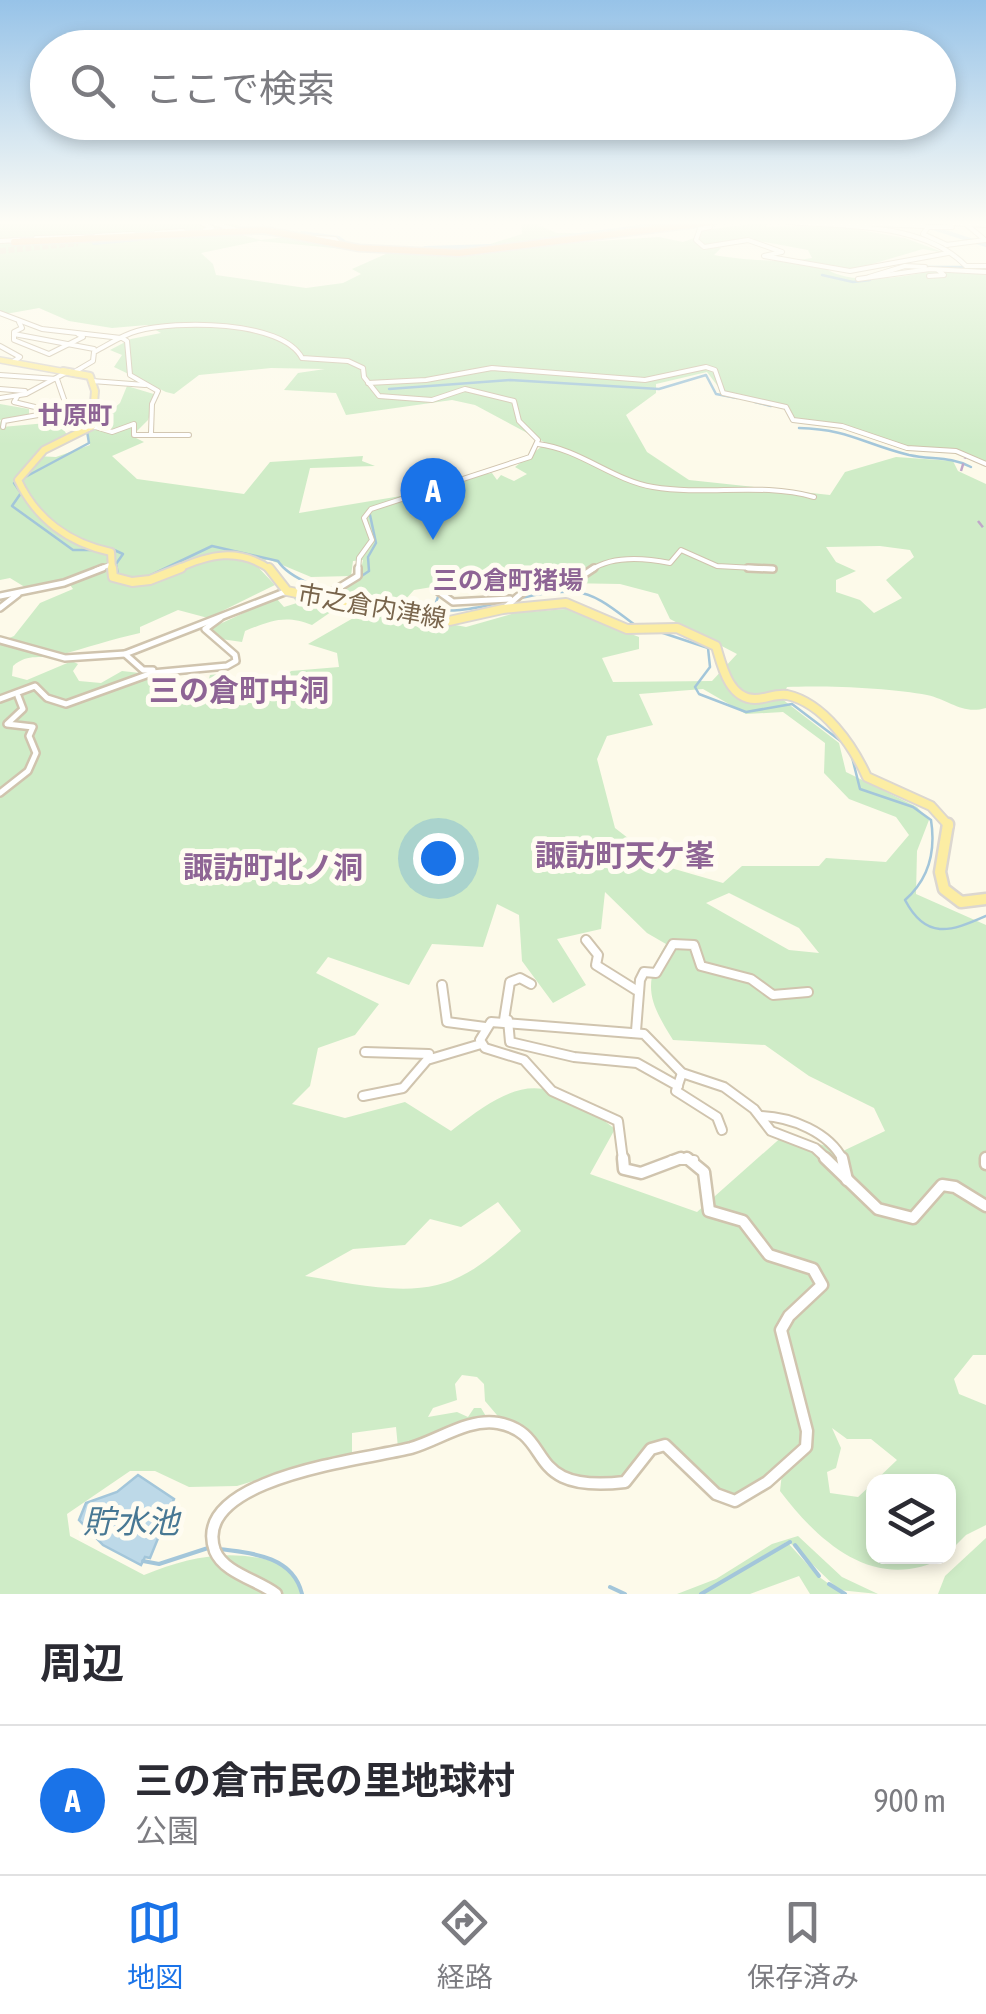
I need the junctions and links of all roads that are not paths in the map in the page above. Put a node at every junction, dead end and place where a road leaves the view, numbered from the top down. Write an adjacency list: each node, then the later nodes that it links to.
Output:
1 (0, 313): 2 (street)
2 (21, 321): 3 (street); 4 (street)
3 (78, 333): 5 (street); 6 (street)
4 (14, 334): 6 (street); 6 (street)
5 (122, 338): 13 (street); 19 (street); 20 (street)
6 (70, 344): 8 (street)
7 (0, 346): 10 (street)
8 (94, 349)
9 (0, 360): 10 (main road)
10 (14, 361): 11 (main road)
11 (36, 364): 12 (main road); 14 (street)
12 (52, 367): 13 (main road); 16 (street)
13 (73, 370): 17 (street); 18 (main road)
14 (18, 374): 15 (street); 16 (street)
15 (0, 375)
16 (38, 376): 17 (street)
17 (57, 379): 22 (street); 27 (street)
18 (92, 381): 20 (street); 27 (main road)
19 (368, 383): 30 (street); 31 (street)
20 (147, 386): 28 (street)
21 (0, 389): 22 (street)
22 (32, 391): 23 (street)
23 (17, 396): 24 (street); 25 (street)
24 (0, 398)
25 (35, 407)
26 (2, 427): 27 (street)
27 (87, 429): 28 (street); 32 (main road, 市之倉内津線)
28 (151, 433): 29 (street)
29 (189, 435)
30 (538, 444): 33 (street); 39 (street)
31 (986, 464)
32 (18, 482): 34 (main road, 市之倉内津線)
33 (814, 496)
34 (112, 564): 37 (main road, 市之倉内津線); 38 (street)
35 (773, 569): 41 (street)
36 (435, 589): 41 (street)
37 (287, 591): 39 (main road, 市之倉内津線); 44 (street)
38 (19, 592): 40 (street); 43 (street)
39 (327, 594): 42 (main road, 市之倉内津線)
40 (0, 596)
41 (512, 600): 42 (street)
42 (503, 607): 45 (main road, 市之倉内津線)
43 (0, 608)
44 (220, 618): 47 (street); 48 (street)
45 (643, 628): 52 (main road, 市之倉内津線)
46 (0, 640): 47 (street)
47 (126, 654): 48 (street)
48 (183, 672): 49 (street)
49 (18, 696): 50 (street); 51 (street)
50 (0, 699)
51 (0, 793)
52 (986, 898)
53 (586, 940): 56 (street)
54 (531, 984): 58 (street)
55 (442, 985): 59 (street)
56 (636, 990): 57 (street); 60 (street)
57 (808, 992)
58 (506, 1020): 59 (street); 60 (street); 65 (street)
59 (486, 1027): 61 (street)
60 (636, 1031): 64 (street)
61 (481, 1044): 63 (street); 69 (street)
62 (365, 1052): 63 (street)
63 (432, 1054): 66 (street)
64 (682, 1073): 65 (street); 68 (street)
65 (678, 1086): 67 (street)
66 (363, 1096)
67 (722, 1130)
68 (986, 1206)
69 (276, 1594)

